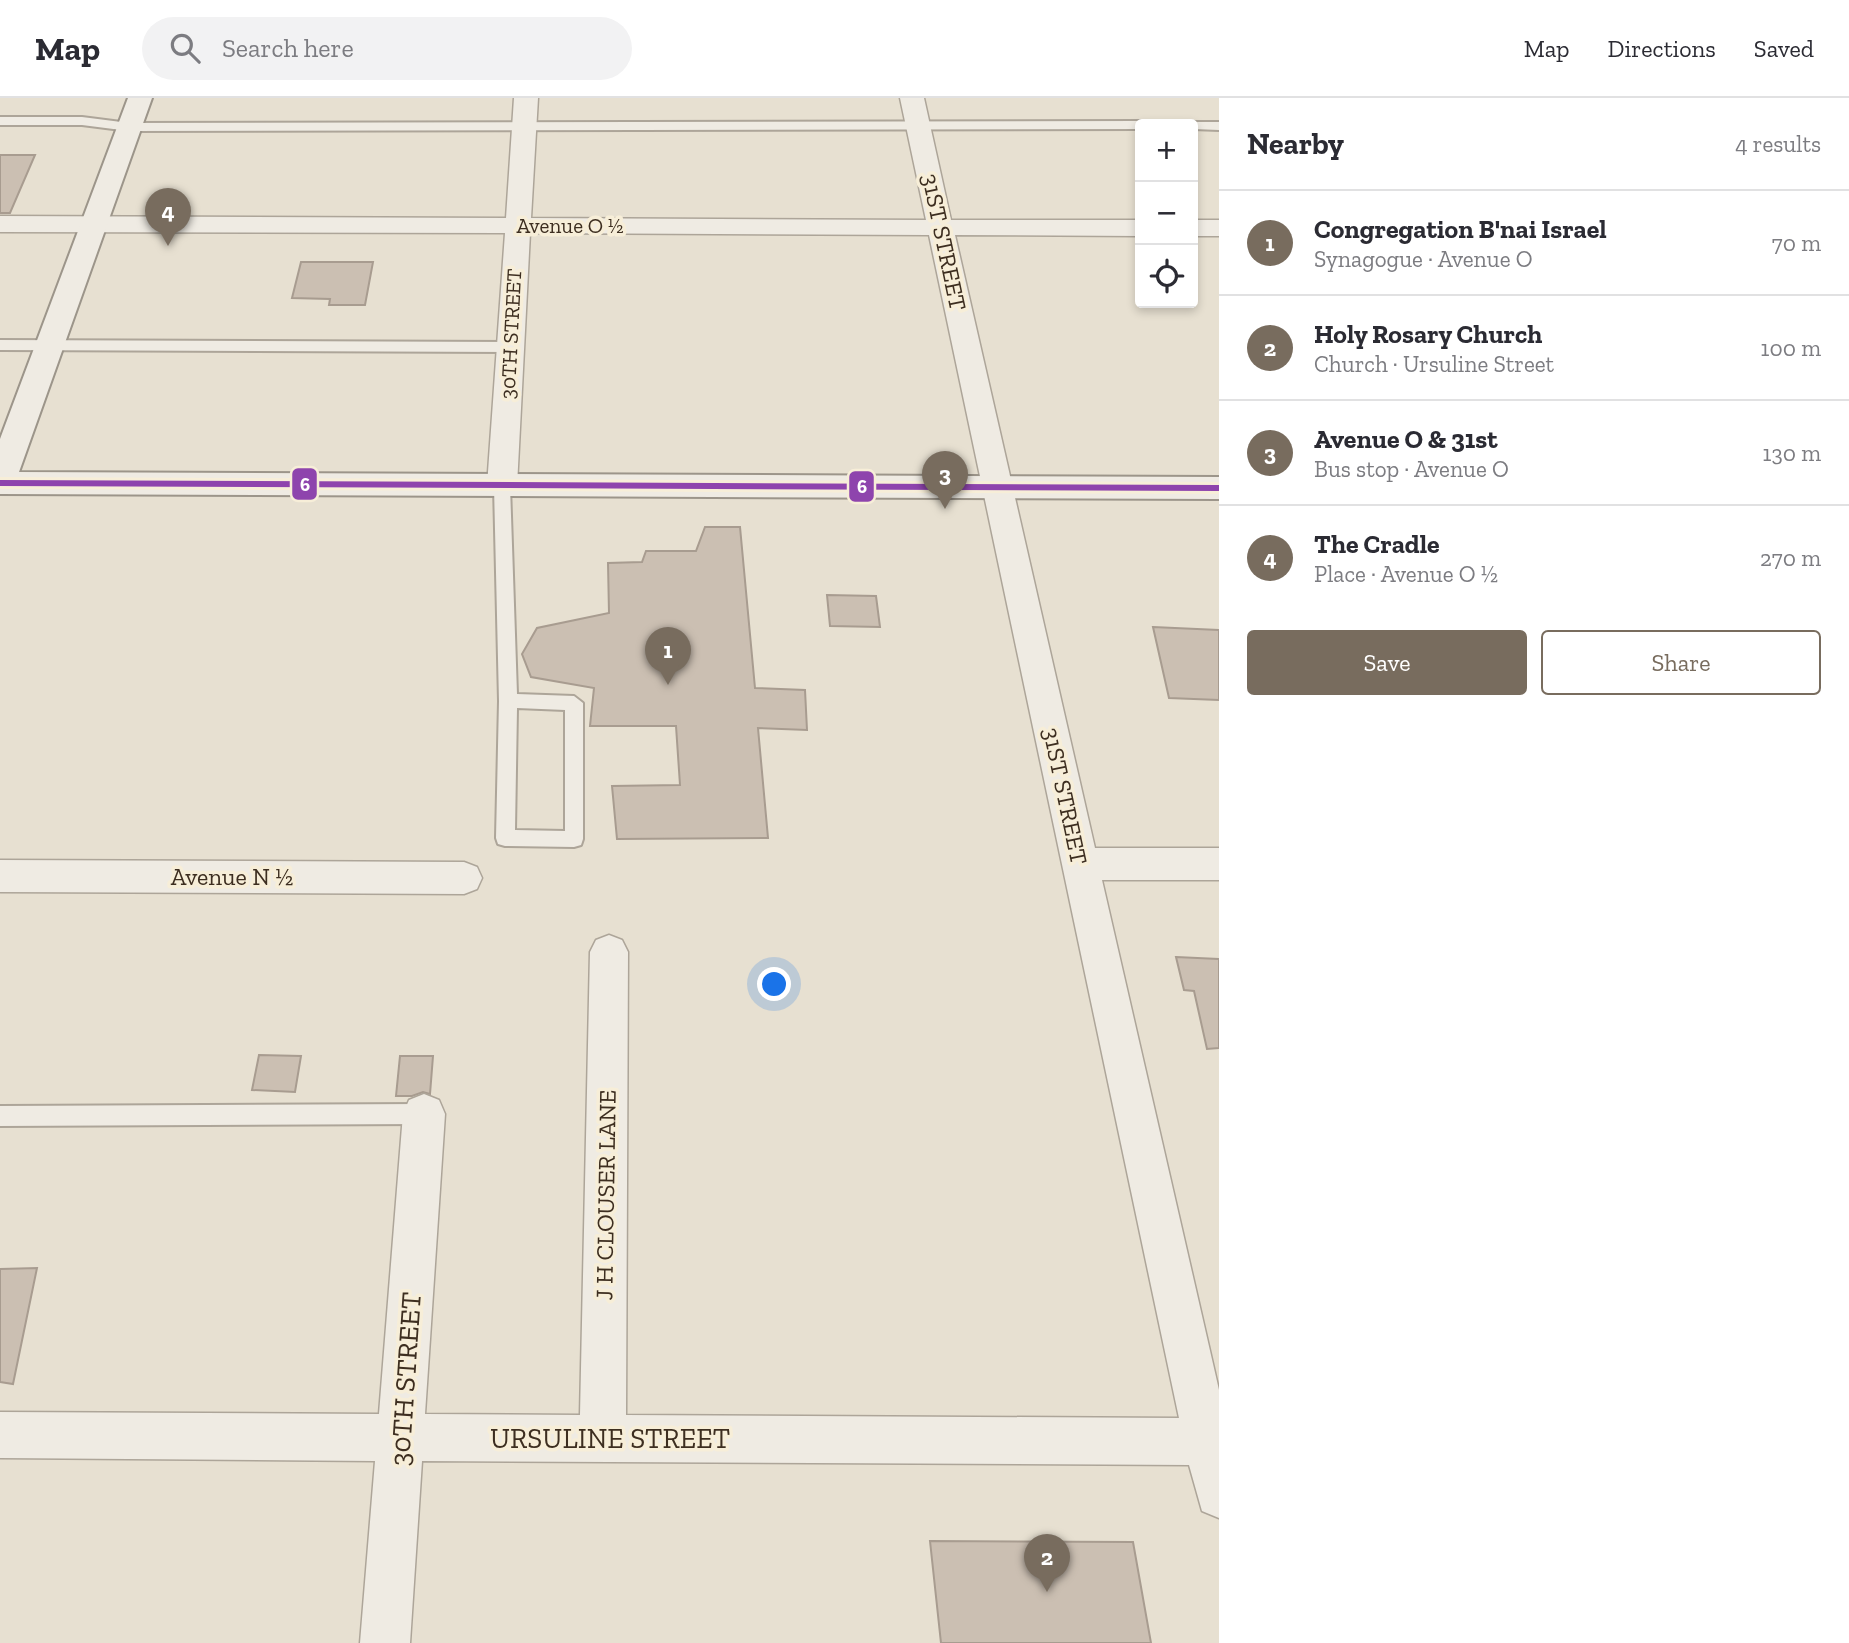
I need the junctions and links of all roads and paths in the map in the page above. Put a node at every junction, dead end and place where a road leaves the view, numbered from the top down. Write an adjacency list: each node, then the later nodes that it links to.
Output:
1 (140, 98): 9 (main road)
2 (526, 98): 5 (street, 30TH STREET)
3 (916, 111): 5 (lane); 6 (lane); 13 (street, 31ST STREET)
4 (0, 121): 9 (lane)
5 (524, 125): 9 (lane); 12 (street, 30TH STREET)
6 (1135, 125)
7 (1198, 125): 8 (lane)
8 (1219, 126)
9 (129, 127): 11 (main road)
10 (0, 224): 11 (street, Avenue O ½)
11 (93, 224): 12 (street, Avenue O ½); 18 (main road)
12 (518, 226): 13 (street, Avenue O ½); 19 (street, 30TH STREET)
13 (941, 227): 14 (street, Avenue O ½); 22 (street, 31ST STREET)
14 (1135, 228)
15 (1198, 228): 16 (street)
16 (1219, 228)
17 (0, 345): 18 (lane)
18 (49, 346): 19 (lane); 20 (main road)
19 (510, 347): 21 (street, 30TH STREET)
20 (0, 482): 21 (main road)
21 (502, 486): 22 (main road); 24 (lane)
22 (996, 486): 23 (main road); 25 (street, 31ST STREET)
23 (1219, 488)
24 (508, 701): 24 (lane)
25 (1079, 864): 26 (street); 35 (street, 31ST STREET)
26 (1219, 864)
27 (0, 876): 28 (street, Avenue N ½)
28 (464, 878)
29 (609, 952): 34 (street, J H CLOUSER LANE)
30 (424, 1114): 31 (lane); 33 (street, 30TH STREET)
31 (0, 1116)
32 (0, 1435): 33 (street, URSULINE STREET)
33 (400, 1438): 34 (street, URSULINE STREET); 37 (street, 30TH STREET)
34 (603, 1438): 35 (street, URSULINE STREET)
35 (1213, 1442): 36 (street, 31ST STREET)
36 (1219, 1494)
37 (385, 1643)

